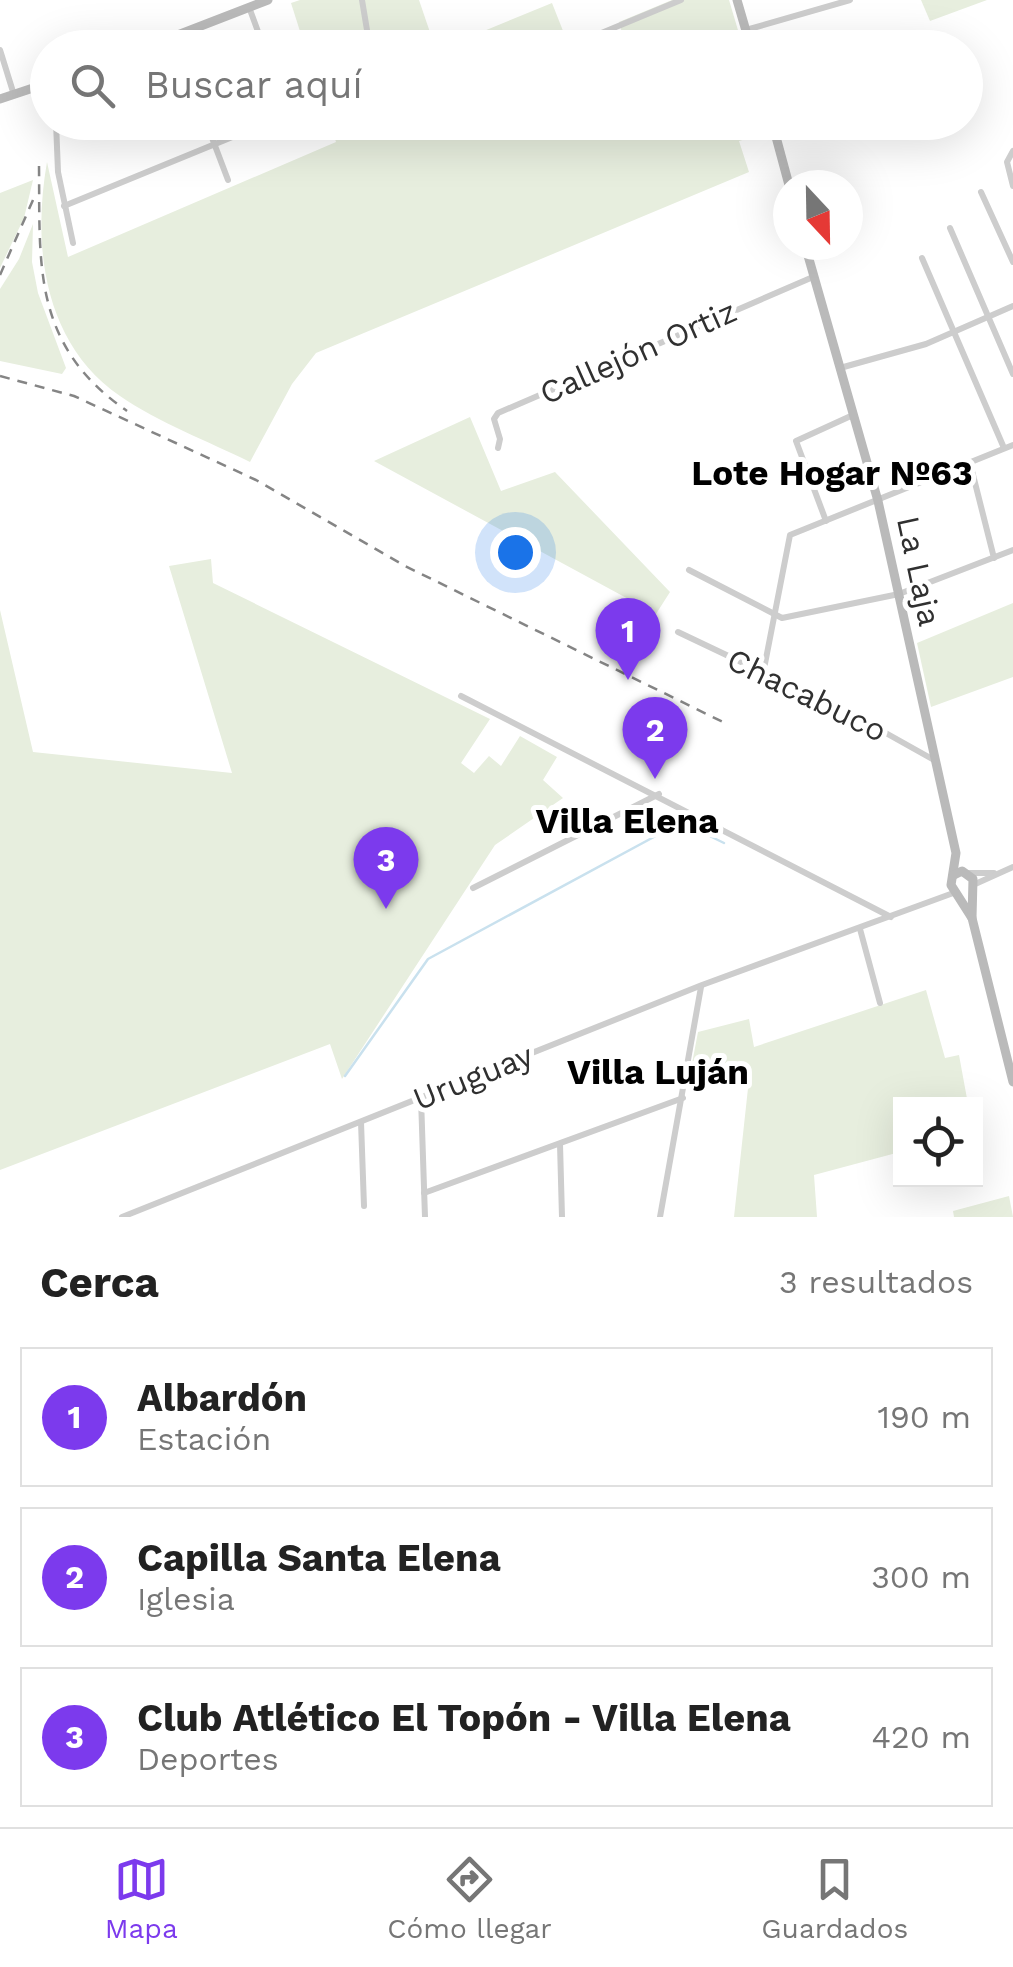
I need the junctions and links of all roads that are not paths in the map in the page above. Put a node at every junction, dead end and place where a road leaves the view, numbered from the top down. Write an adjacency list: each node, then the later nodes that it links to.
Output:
1 (268, 0): 6 (main road)
2 (362, 0): 9 (street)
3 (681, 0): 10 (street)
4 (737, 0): 11 (main road)
5 (850, 0): 11 (street)
6 (249, 7): 7 (main road); 8 (street)
7 (190, 30)
8 (257, 30)
9 (367, 30)
10 (609, 30)
11 (746, 30)
12 (0, 50): 14 (street)
13 (30, 90): 14 (main road)
14 (14, 95): 15 (main road)
15 (0, 100)
16 (58, 140): 26 (street)
17 (212, 140): 20 (street)
18 (226, 140): 20 (street)
19 (777, 140): 22 (main road)
20 (214, 145): 23 (street); 26 (street)
21 (1013, 152): 24 (street)
22 (785, 170)
23 (228, 180)
24 (1013, 186)
25 (981, 192): 31 (street)
26 (64, 206): 28 (street)
27 (950, 228): 34 (street)
28 (73, 243)
29 (922, 258): 35 (street)
30 (809, 260): 32 (main road, La Laja)
31 (1013, 262)
32 (814, 276): 36 (main road, La Laja); 40 (street, Callejón Ortiz)
33 (1013, 306): 34 (street)
34 (988, 318): 35 (street); 37 (street)
35 (953, 333): 36 (street); 41 (street)
36 (840, 368): 38 (main road, La Laja)
37 (1013, 374)
38 (853, 416): 43 (main road, La Laja); 44 (street)
39 (1013, 445): 41 (street)
40 (498, 448)
41 (1004, 448): 42 (street)
42 (970, 463): 43 (street); 46 (street)
43 (878, 500): 44 (street); 48 (main road, La Laja)
44 (826, 520): 49 (street)
45 (1013, 550): 46 (street)
46 (994, 558): 48 (street)
47 (689, 570): 49 (street)
48 (899, 594): 49 (street); 53 (main road, La Laja)
49 (774, 614): 51 (street)
50 (678, 632): 51 (street, Chacabuco)
51 (764, 674): 53 (street, Chacabuco)
52 (461, 696): 54 (street)
53 (934, 760): 55 (main road, La Laja)
54 (659, 794): 61 (street); 64 (street)
55 (956, 854): 58 (main road, La Laja); 59 (main road, La Laja)
56 (1013, 867): 57 (street)
57 (1000, 872): 58 (street); 60 (street)
58 (968, 873): 59 (main road); 60 (main road, La Laja)
59 (952, 878): 62 (main road); 63 (street)
60 (973, 886): 62 (main road); 65 (main road)
61 (473, 888)
62 (957, 893): 63 (street, Uruguay); 65 (main road)
63 (938, 898): 64 (street, Uruguay)
64 (892, 917): 66 (street, Uruguay)
65 (972, 918): 69 (main road)
66 (860, 929): 67 (street, Uruguay); 68 (street)
67 (702, 986): 70 (street, Uruguay); 71 (street)
68 (880, 1003)
69 (1013, 1082)
70 (421, 1098): 72 (street, Uruguay); 74 (street)
71 (684, 1098): 73 (street); 79 (street)
72 (361, 1122): 75 (street); 76 (street, Uruguay)
73 (560, 1144): 74 (street); 78 (street)
74 (424, 1192): 77 (street)
75 (364, 1206)
76 (122, 1217)
77 (425, 1217)
78 (562, 1217)
79 (660, 1217)

